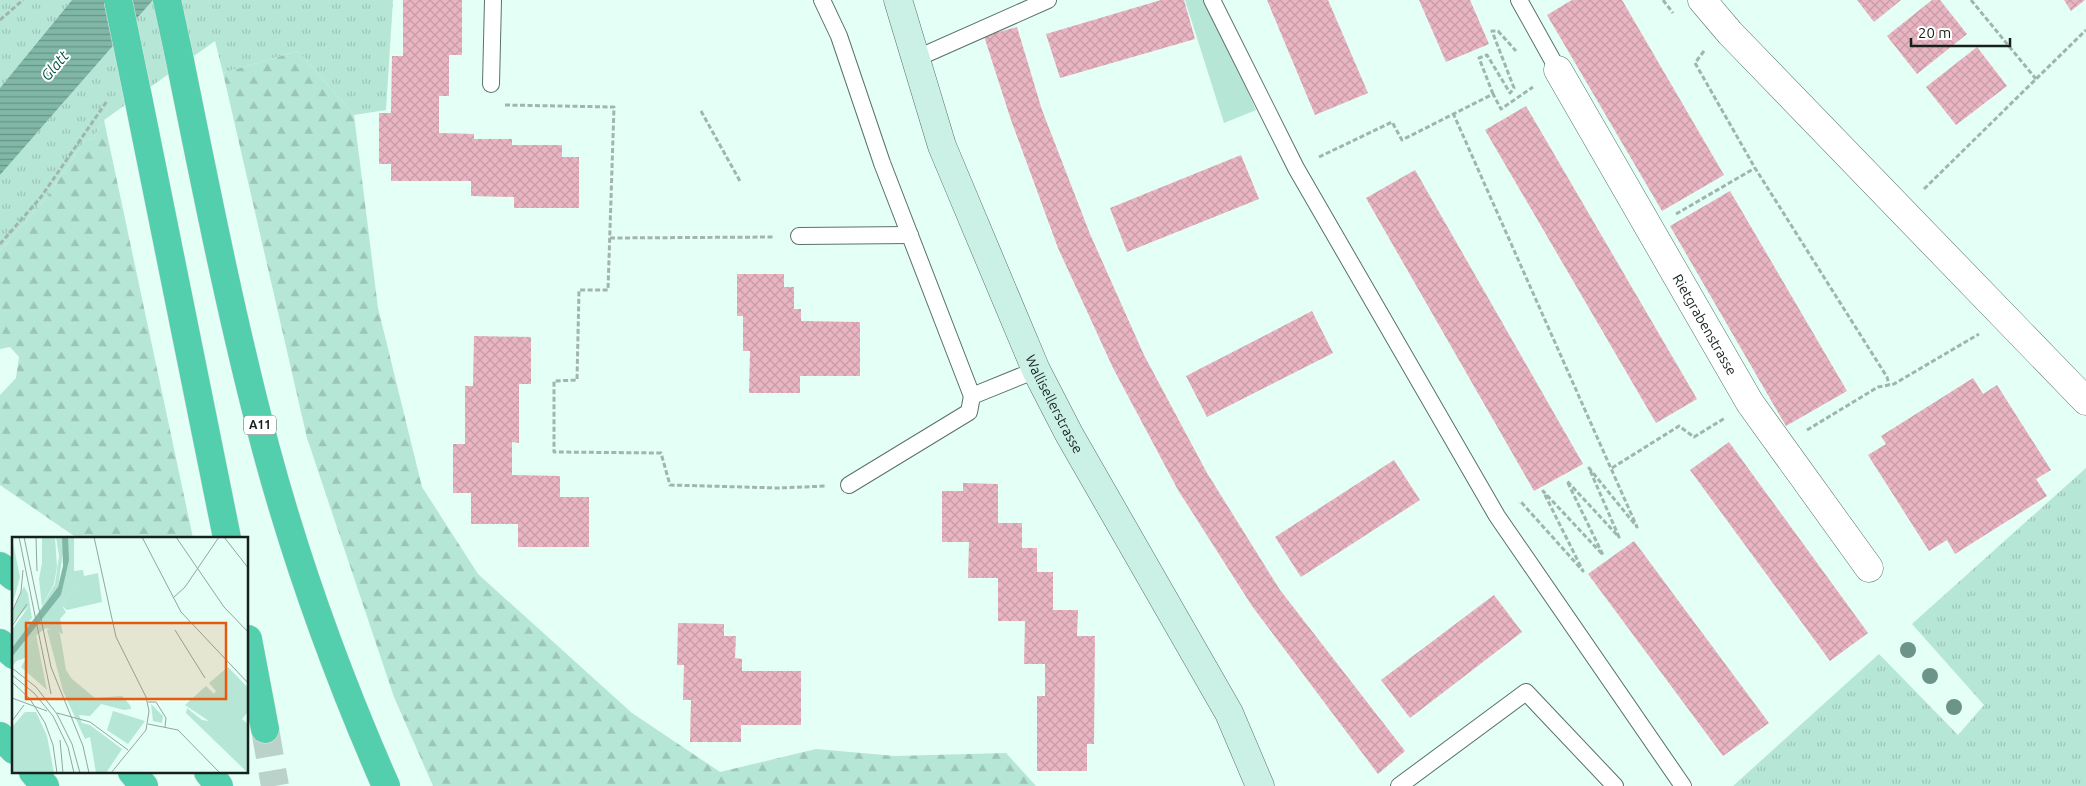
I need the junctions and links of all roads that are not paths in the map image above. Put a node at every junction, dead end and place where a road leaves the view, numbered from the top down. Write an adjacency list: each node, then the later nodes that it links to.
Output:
1 (118, 0): 19 (highway, bridge)
2 (167, 0): 35 (highway, A11, bridge)
3 (493, 0): 12 (lane)
4 (822, 0): 13 (lane)
5 (898, 0): 10 (main road, Wallisellerstrasse)
6 (1048, 0): 10 (lane)
7 (1212, 0): 39 (lane)
8 (1519, 0): 11 (lane)
9 (1702, 0): 17 (street)
10 (914, 59): 15 (main road, Wallisellerstrasse)
11 (1558, 70): 21 (street, Rietgrabenstrasse)
12 (491, 84)
13 (910, 235): 14 (lane); 16 (lane)
14 (799, 236)
15 (1036, 370): 16 (lane); 36 (main road, Wallisellerstrasse)
16 (972, 396): 18 (lane)
17 (2086, 400)
18 (849, 485)
19 (227, 537)
20 (0, 566): 22 (highway)
21 (1869, 568)
22 (12, 575)
23 (0, 643): 25 (highway)
24 (249, 643): 26 (highway)
25 (12, 653)
26 (265, 729)
27 (0, 736): 28 (highway)
28 (12, 748)
29 (35, 774): 32 (highway)
30 (134, 774): 33 (highway)
31 (210, 774): 34 (highway)
32 (45, 786)
33 (144, 786)
34 (219, 786)
35 (386, 786)
36 (1260, 786)
37 (1399, 786): 38 (lane)
38 (1615, 786)
39 (1683, 786)

